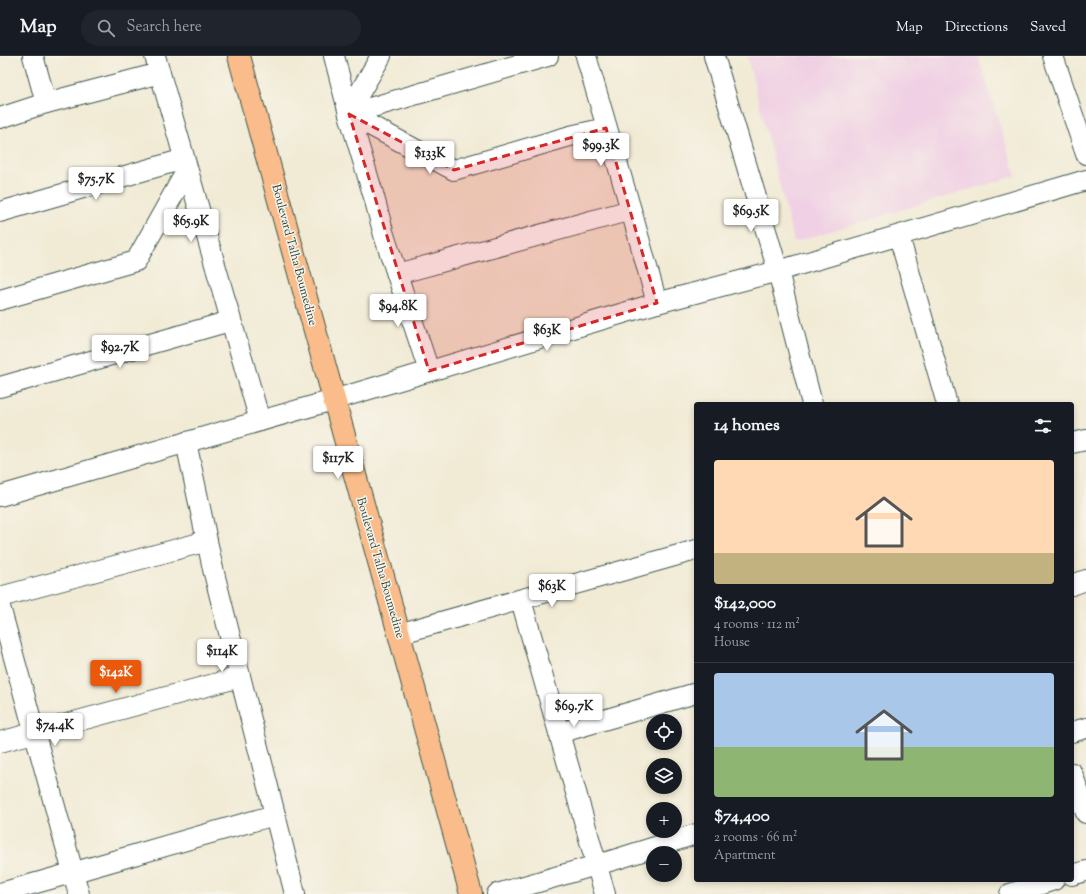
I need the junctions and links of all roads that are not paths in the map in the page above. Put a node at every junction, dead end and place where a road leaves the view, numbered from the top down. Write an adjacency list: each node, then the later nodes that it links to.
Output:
1 (33, 56): 10 (street)
2 (239, 56): 27 (main road, Boulevard Talha Boumedine)
3 (334, 56): 11 (street)
4 (382, 56): 11 (street)
5 (548, 56): 11 (street)
6 (586, 56): 13 (street)
7 (714, 56): 20 (street)
8 (1053, 56): 14 (street)
9 (157, 65): 10 (street); 15 (street)
10 (46, 104): 12 (street)
11 (349, 114): 13 (street); 21 (street)
12 (0, 118)
13 (606, 128): 17 (street)
14 (1086, 154)
15 (185, 164): 18 (street); 22 (street); 24 (street)
16 (1086, 180): 19 (street)
17 (631, 210): 21 (street); 23 (street)
18 (0, 212)
19 (899, 236): 20 (street); 29 (street)
20 (778, 271): 23 (street); 28 (street)
21 (397, 274): 25 (street)
22 (0, 300)
23 (657, 303): 25 (street)
24 (230, 321): 26 (street); 30 (street)
25 (429, 371): 27 (street)
26 (0, 387)
27 (333, 400): 30 (street); 42 (main road, Boulevard Talha Boumedine)
28 (811, 402)
29 (946, 402)
30 (260, 421): 32 (street)
31 (1086, 440): 33 (street)
32 (186, 442): 34 (street); 35 (street)
33 (1074, 443)
34 (0, 496)
35 (207, 541): 39 (street); 43 (street)
36 (694, 551): 40 (street)
37 (1086, 580): 38 (street)
38 (1074, 584)
39 (0, 597)
40 (520, 600): 42 (street); 48 (street)
41 (0, 607): 47 (street)
42 (398, 634): 62 (main road, Boulevard Talha Boumedine)
43 (240, 677): 47 (street); 52 (street)
44 (694, 694): 48 (street)
45 (1086, 728): 46 (street)
46 (1074, 731)
47 (34, 733): 49 (street); 56 (street)
48 (559, 733): 54 (street)
49 (0, 742)
50 (1074, 779): 51 (street)
51 (1086, 813)
52 (275, 815): 56 (street); 61 (street)
53 (694, 835): 54 (street)
54 (598, 865): 63 (street); 64 (street)
55 (1086, 870): 57 (street)
56 (73, 873): 59 (street); 60 (street)
57 (1074, 874)
58 (1048, 882): 65 (street)
59 (0, 892)
60 (79, 894)
61 (295, 894)
62 (470, 894)
63 (497, 894)
64 (605, 894)
65 (1010, 894)

